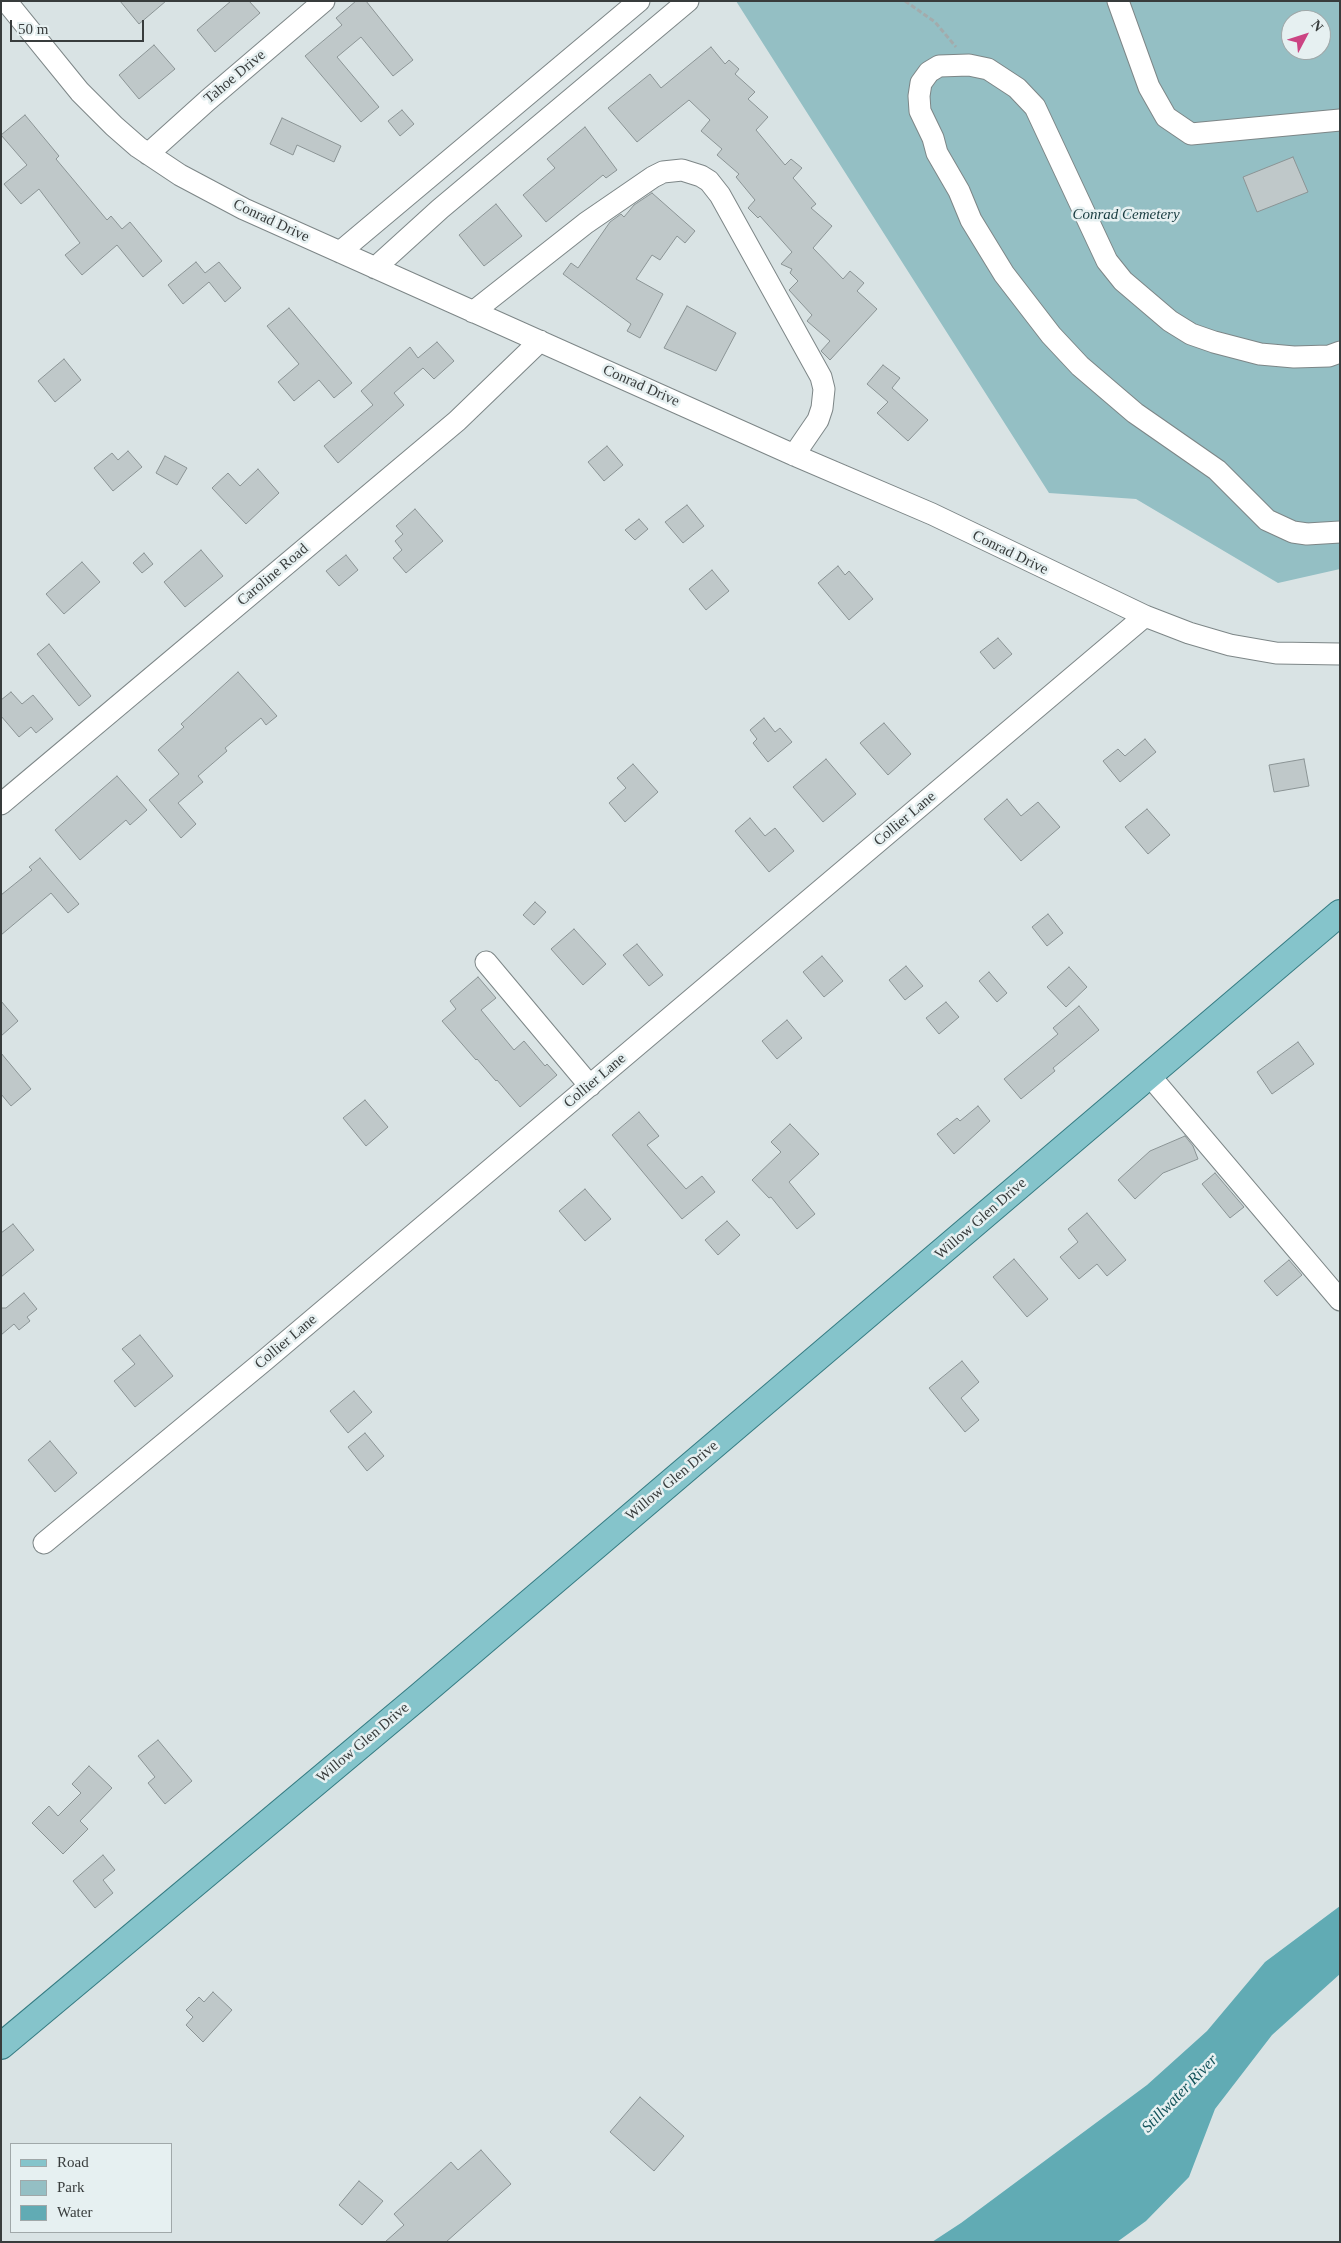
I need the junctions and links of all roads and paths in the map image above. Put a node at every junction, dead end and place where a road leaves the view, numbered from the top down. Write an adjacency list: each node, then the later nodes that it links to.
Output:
1 (6, 1): 9 (street, Conrad Drive)
2 (324, 1): 9 (street, Tahoe Drive)
3 (639, 1): 10 (street)
4 (688, 1): 11 (street)
5 (905, 1): 7 (path)
6 (1118, 1): 8 (street)
7 (968, 65): 14 (street); 16 (street)
8 (1340, 120)
9 (148, 154): 10 (street, Conrad Drive)
10 (340, 252): 11 (street, Conrad Drive)
11 (376, 268): 12 (street, Conrad Drive)
12 (473, 312): 13 (street, Conrad Drive); 15 (street)
13 (540, 341): 15 (street, Conrad Drive); 19 (street, Caroline Road)
14 (1340, 352)
15 (794, 455): 17 (street, Conrad Drive)
16 (1340, 532)
17 (1145, 616): 18 (street, Conrad Drive); 23 (street, Collier Lane)
18 (1340, 654)
19 (1, 804)
20 (1340, 913): 22 (main road, Willow Glen Drive)
21 (486, 962): 23 (street)
22 (1150, 1076): 24 (street); 26 (main road, Willow Glen Drive)
23 (590, 1086): 25 (street, Collier Lane)
24 (1340, 1300)
25 (44, 1543)
26 (1, 2046)

